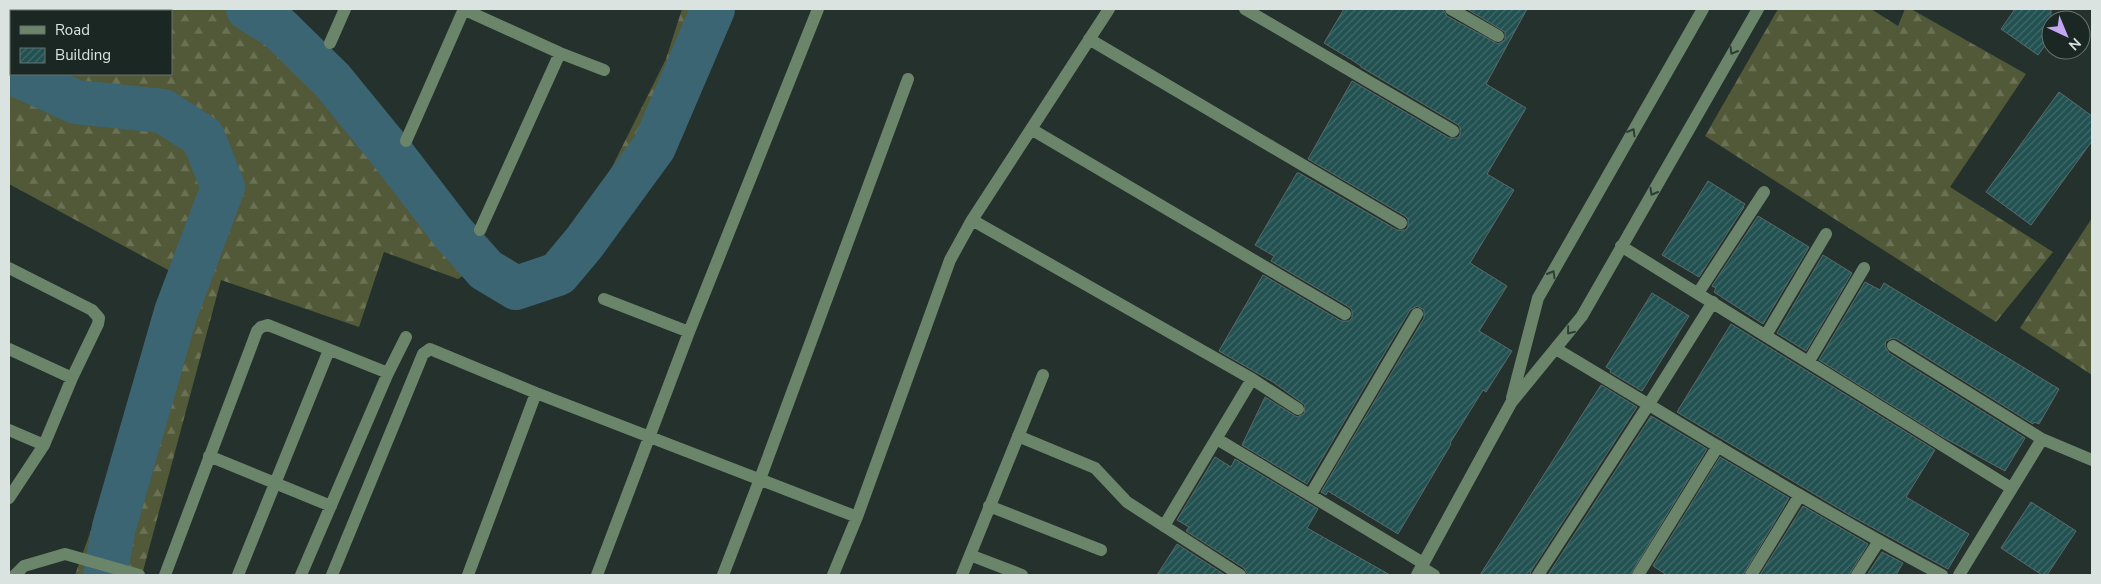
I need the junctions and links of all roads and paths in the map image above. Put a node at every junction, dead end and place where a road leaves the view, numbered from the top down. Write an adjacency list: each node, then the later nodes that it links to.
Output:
1 (345, 9): 11 (street)
2 (464, 9): 12 (street); 17 (street)
3 (818, 9): 31 (street)
4 (1109, 9): 10 (street)
5 (1245, 9): 16 (street)
6 (1451, 9): 9 (street)
7 (1703, 9): 44 (street, one-way to 7)
8 (1758, 9): 23 (street, one-way to 23)
9 (1498, 36)
10 (1089, 39): 15 (street); 20 (street)
11 (330, 43)
12 (560, 52): 13 (street); 21 (street)
13 (604, 70)
14 (908, 79): 56 (street)
15 (1031, 129): 19 (street); 29 (street)
16 (1453, 131)
17 (406, 141)
18 (1764, 192): 26 (street)
19 (972, 220): 42 (street); 64 (street)
20 (1401, 223)
21 (480, 230)
22 (1826, 234): 32 (street)
23 (1621, 246): 26 (street); 35 (street, one-way to 35)
24 (9, 268): 41 (street)
25 (1864, 268): 38 (street)
26 (1698, 293): 28 (street)
27 (604, 299): 31 (street)
28 (1713, 302): 32 (street); 45 (street)
29 (1345, 314)
30 (1418, 314): 59 (street)
31 (689, 332): 48 (street)
32 (1766, 335): 38 (street)
33 (406, 337): 39 (street)
34 (1893, 346): 51 (street)
35 (1556, 349): 44 (street); 45 (street)
36 (9, 350): 41 (street)
37 (329, 350): 39 (street); 54 (street); 57 (street)
38 (1809, 361): 58 (street)
39 (388, 373): 62 (street)
40 (1043, 375): 49 (street)
41 (72, 378): 52 (street)
42 (1252, 379): 46 (street); 50 (street)
43 (536, 393): 48 (street); 75 (street); 76 (street)
44 (1511, 403): 69 (street)
45 (1649, 404): 53 (street); 84 (street)
46 (1298, 409)
47 (9, 430): 52 (street)
48 (649, 436): 56 (street); 77 (street)
49 (1018, 436): 63 (street); 65 (street)
50 (1217, 438): 59 (street); 65 (street)
51 (2042, 439): 55 (street); 58 (street)
52 (44, 445): 61 (street)
53 (1718, 446): 60 (street); 85 (street)
54 (209, 456): 57 (street); 72 (street)
55 (2092, 460)
56 (760, 479): 64 (street); 78 (street)
57 (274, 483): 62 (street); 73 (street)
58 (2011, 488): 89 (street)
59 (1311, 494): 69 (street)
60 (1800, 495): 66 (street); 86 (street)
61 (9, 498)
62 (331, 506): 74 (street)
63 (989, 506): 67 (street); 68 (street)
64 (857, 517): 79 (street)
65 (1164, 526): 82 (street)
66 (1879, 541): 87 (street); 88 (street)
67 (1101, 550)
68 (970, 554): 80 (street); 81 (street)
69 (1420, 568): 83 (street)
70 (15, 575): 71 (street)
71 (139, 575)
72 (165, 575)
73 (238, 575)
74 (302, 575)
75 (332, 575)
76 (468, 575)
77 (597, 575)
78 (723, 575)
79 (833, 575)
80 (962, 575)
81 (1022, 575)
82 (1240, 575)
83 (1434, 575)
84 (1538, 575)
85 (1638, 575)
86 (1751, 575)
87 (1857, 575)
88 (1942, 575)
89 (1959, 575)

